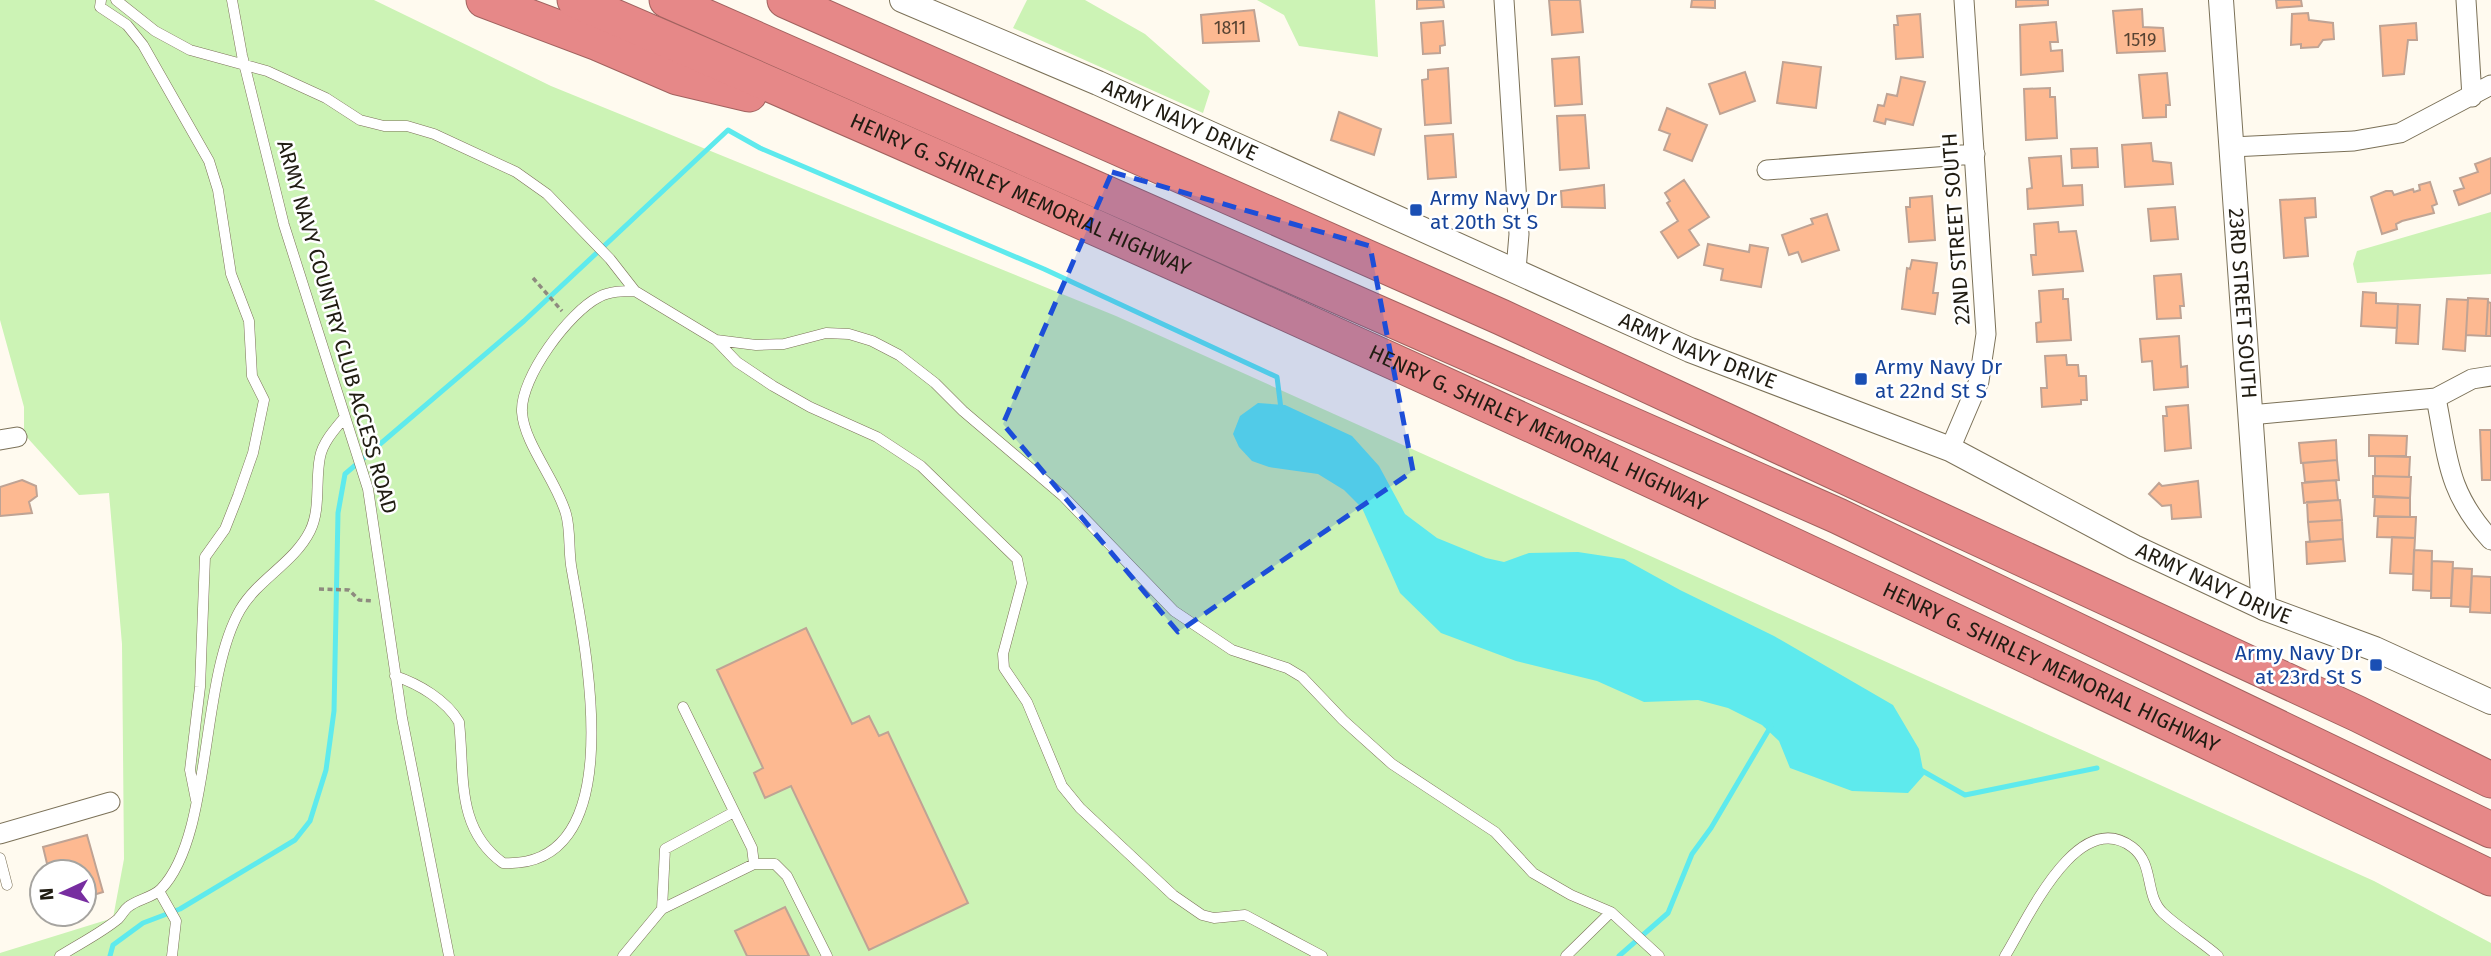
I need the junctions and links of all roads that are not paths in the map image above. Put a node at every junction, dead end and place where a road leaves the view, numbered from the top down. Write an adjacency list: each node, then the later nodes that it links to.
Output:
1 (101, 0): 34 (lane)
2 (116, 0): 13 (lane)
3 (232, 0): 13 (lane, ARMY NAVY COUNTRY CLUB ACCESS ROAD)
4 (484, 0): 16 (highway)
5 (575, 0): 16 (highway, HENRY G. SHIRLEY MEMORIAL HIGHWAY)
6 (667, 0): 37 (highway)
7 (785, 0): 33 (highway)
8 (902, 0): 20 (street, ARMY NAVY DRIVE)
9 (1504, 0): 20 (street)
10 (1964, 0): 18 (street, 22ND STREET SOUTH)
11 (2221, 0): 17 (street, 23RD STREET SOUTH)
12 (2466, 0): 15 (street)
13 (244, 64): 21 (lane); 26 (lane, ARMY NAVY COUNTRY CLUB ACCESS ROAD)
14 (2491, 85): 15 (street)
15 (2472, 97): 17 (street)
16 (837, 116): 41 (highway, HENRY G. SHIRLEY MEMORIAL HIGHWAY)
17 (2232, 146): 25 (street, 23RD STREET SOUTH)
18 (1975, 155): 19 (street); 27 (street, 22ND STREET SOUTH)
19 (1767, 170)
20 (1516, 270): 27 (street, ARMY NAVY DRIVE)
21 (635, 291): 22 (lane); 30 (lane)
22 (716, 340): 45 (lane); 52 (lane)
23 (2491, 376): 24 (street)
24 (2435, 398): 25 (street); 28 (street)
25 (2250, 415): 29 (street, 23RD STREET SOUTH)
26 (345, 417): 30 (lane, ARMY NAVY COUNTRY CLUB ACCESS ROAD); 34 (lane)
27 (1950, 449): 29 (street, ARMY NAVY DRIVE)
28 (2491, 540)
29 (2264, 608): 31 (street, ARMY NAVY DRIVE)
30 (395, 676): 49 (lane, ARMY NAVY COUNTRY CLUB ACCESS ROAD)
31 (2491, 702)
32 (683, 707): 36 (lane)
33 (2491, 780)
34 (196, 800): 43 (lane)
35 (110, 802): 38 (street)
36 (734, 812): 40 (lane); 44 (lane)
37 (2491, 830)
38 (0, 834)
39 (0, 858): 42 (lane)
40 (754, 864): 44 (lane); 51 (lane)
41 (2491, 878)
42 (6, 885)
43 (159, 891): 47 (lane); 48 (lane)
44 (662, 909): 50 (lane)
45 (1611, 912): 46 (lane); 53 (lane)
46 (1655, 954)
47 (60, 956)
48 (172, 956)
49 (449, 956)
50 (623, 956)
51 (827, 956)
52 (1322, 956)
53 (1566, 956)
54 (2005, 956): 55 (lane)
55 (2218, 956)

